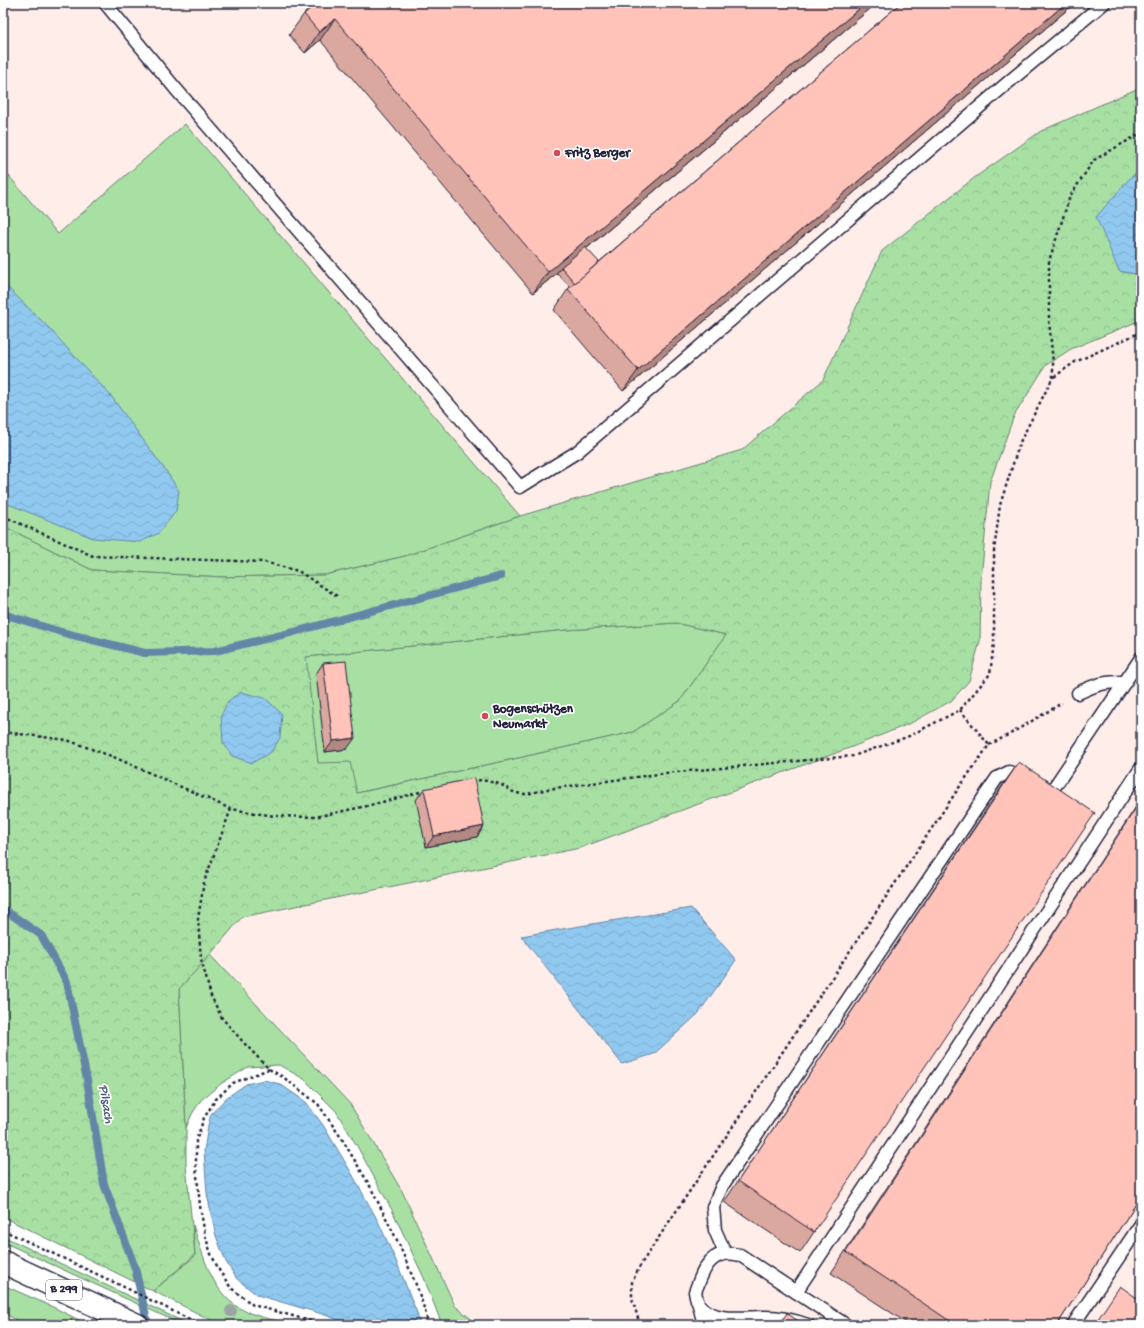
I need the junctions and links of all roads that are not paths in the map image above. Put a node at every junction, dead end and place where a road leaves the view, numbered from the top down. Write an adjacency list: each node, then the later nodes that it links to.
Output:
1 (106, 3): 2 (lane)
2 (1104, 3)
3 (1141, 658): 4 (lane)
4 (1125, 682): 5 (lane); 8 (lane)
5 (1078, 693)
6 (1141, 768): 10 (lane)
7 (1141, 1224): 16 (lane)
8 (725, 1253): 10 (lane); 11 (lane)
9 (3, 1262): 12 (main road, B 299)
10 (796, 1292): 15 (lane)
11 (699, 1305): 13 (lane); 14 (lane)
12 (131, 1322)
13 (704, 1325)
14 (808, 1325)
15 (846, 1325)
16 (1073, 1325)

